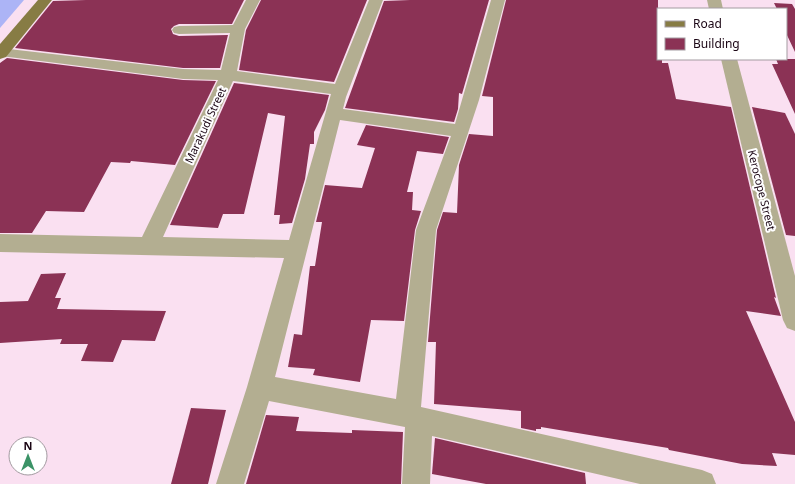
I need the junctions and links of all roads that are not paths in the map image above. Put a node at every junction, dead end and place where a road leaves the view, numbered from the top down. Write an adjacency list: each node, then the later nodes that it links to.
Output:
1 (45, 0): 7 (main road)
2 (253, 0): 5 (street, Marakudi Street)
3 (376, 0): 10 (street)
4 (498, 0): 12 (street)
5 (238, 29): 6 (street); 9 (street, Marakudi Street)
6 (179, 30)
7 (1, 53): 9 (street)
8 (729, 60): 16 (street, Kerocope Street)
9 (228, 75): 10 (street); 14 (street, Marakudi Street)
10 (341, 90): 11 (street)
11 (333, 113): 12 (street); 15 (street)
12 (461, 131): 18 (street)
13 (0, 243): 14 (street)
14 (148, 247): 15 (street)
15 (298, 249): 17 (street)
16 (795, 320)
17 (260, 387): 18 (street); 20 (street)
18 (413, 417): 19 (street); 21 (street)
19 (641, 477): 22 (street)
20 (230, 484)
21 (416, 484)
22 (702, 484)

